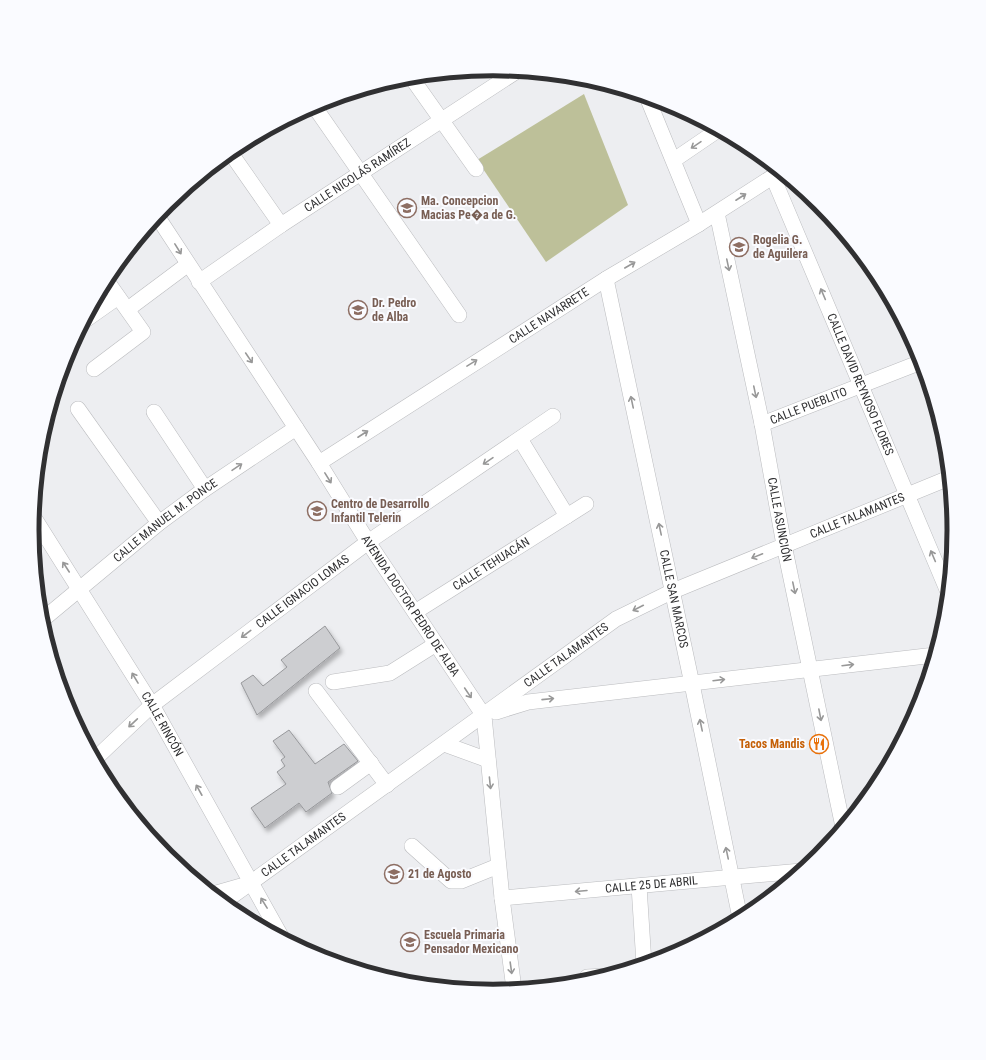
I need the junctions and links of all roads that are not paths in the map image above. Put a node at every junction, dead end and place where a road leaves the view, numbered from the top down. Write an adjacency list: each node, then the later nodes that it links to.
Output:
1 (504, 76): 5 (street, CALLE NICOLÁS RAMÍREZ)
2 (415, 83): 5 (street)
3 (650, 104): 8 (street)
4 (318, 112): 10 (street)
5 (441, 121): 9 (street); 10 (street, CALLE NICOLÁS RAMÍREZ)
6 (713, 133): 8 (street, one-way to 8)
7 (234, 158): 16 (street)
8 (674, 160): 15 (street)
9 (476, 168)
10 (361, 173): 16 (street, CALLE NICOLÁS RAMÍREZ); 24 (street)
11 (776, 175): 13 (street, CALLE NAVARRETE, one-way to 11)
12 (776, 176): 27 (street, CALLE DAVID REYNOSO FLORES, one-way to 12)
13 (717, 213): 15 (street, CALLE NAVARRETE); 31 (street, CALLE ASUNCIÓN, one-way to 31)
14 (160, 222): 17 (street, AVENIDA DOCTOR PEDRO DE ALBA, one-way to 17)
15 (699, 224): 18 (street, CALLE NAVARRETE, one-way to 15)
16 (281, 226): 19 (street, CALLE NICOLÁS RAMÍREZ)
17 (187, 265): 19 (street, AVENIDA DOCTOR PEDRO DE ALBA); 22 (street)
18 (606, 279): 34 (street, CALLE NAVARRETE, one-way to 18); 46 (street, CALLE SAN MARCOS, one-way to 18)
19 (199, 282): 32 (street, AVENIDA DOCTOR PEDRO DE ALBA, one-way to 32)
20 (111, 286): 21 (street)
21 (118, 297): 22 (street); 23 (street)
22 (128, 309): 26 (street)
23 (94, 314)
24 (458, 315)
25 (915, 364): 27 (street, CALLE PUEBLITO)
26 (94, 369)
27 (862, 385): 31 (street, CALLE PUEBLITO); 37 (street, CALLE DAVID REYNOSO FLORES)
28 (78, 409): 40 (street)
29 (154, 412): 36 (street)
30 (553, 416): 33 (street, CALLE IGNACIO LOMAS)
31 (762, 424): 43 (street, CALLE ASUNCIÓN)
32 (296, 428): 34 (street, AVENIDA DOCTOR PEDRO DE ALBA); 36 (street, CALLE MANUEL M. PONCE, one-way to 32)
33 (520, 438): 39 (street); 42 (street, CALLE IGNACIO LOMAS, one-way to 42)
34 (319, 463): 42 (street, AVENIDA DOCTOR PEDRO DE ALBA, one-way to 42)
35 (944, 480): 37 (street, CALLE TALAMANTES)
36 (205, 489): 40 (street, CALLE MANUEL M. PONCE)
37 (907, 494): 43 (street, CALLE TALAMANTES); 44 (street, CALLE DAVID REYNOSO FLORES, one-way to 37)
38 (586, 504): 39 (street, CALLE TEHUACÁN)
39 (567, 516): 47 (street, CALLE TEHUACÁN)
40 (159, 523): 45 (street, CALLE MANUEL M. PONCE)
41 (39, 529): 45 (street, CALLE RINCÓN, one-way to 41)
42 (368, 542): 47 (street, AVENIDA DOCTOR PEDRO DE ALBA); 57 (street, CALLE IGNACIO LOMAS, one-way to 57)
43 (784, 546): 46 (street, CALLE TALAMANTES, one-way to 46); 51 (street, CALLE ASUNCIÓN, one-way to 51)
44 (944, 582)
45 (80, 588): 48 (street, CALLE MANUEL M. PONCE); 57 (street, CALLE RINCÓN, one-way to 45)
46 (673, 591): 53 (street, CALLE SAN MARCOS); 54 (street, CALLE TALAMANTES, one-way to 54)
47 (415, 612): 49 (street, AVENIDA DOCTOR PEDRO DE ALBA)
48 (47, 615)
49 (436, 644): 52 (street); 58 (street, AVENIDA DOCTOR PEDRO DE ALBA, one-way to 58)
50 (930, 656): 51 (street, one-way to 50)
51 (811, 669): 53 (street, one-way to 51); 65 (street, CALLE ASUNCIÓN, one-way to 65)
52 (333, 682)
53 (692, 684): 56 (street, one-way to 53); 69 (street, CALLE SAN MARCOS, one-way to 53)
54 (522, 687): 56 (street); 58 (street, CALLE TALAMANTES)
55 (316, 690): 62 (street)
56 (528, 702): 58 (street)
57 (152, 705): 60 (street, CALLE IGNACIO LOMAS, one-way to 60); 70 (street, CALLE RINCÓN, one-way to 57)
58 (484, 716): 59 (street, CALLE TALAMANTES); 61 (street, AVENIDA DOCTOR PEDRO DE ALBA)
59 (444, 744): 61 (street); 63 (street, CALLE TALAMANTES)
60 (99, 755)
61 (488, 760): 67 (street, AVENIDA DOCTOR PEDRO DE ALBA, one-way to 67)
62 (371, 763): 63 (street); 64 (street)
63 (387, 785): 70 (street, CALLE TALAMANTES)
64 (338, 787)
65 (842, 820)
66 (412, 846): 67 (street)
67 (498, 866): 74 (street, AVENIDA DOCTOR PEDRO DE ALBA)
68 (791, 872): 69 (street, CALLE 25 DE ABRIL)
69 (732, 877): 71 (street, CALLE 25 DE ABRIL); 75 (street, CALLE SAN MARCOS)
70 (251, 883): 72 (street); 73 (street, CALLE TALAMANTES); 76 (street, CALLE RINCÓN, one-way to 70)
71 (639, 886): 74 (street, CALLE 25 DE ABRIL, one-way to 74); 77 (street)
72 (220, 892)
73 (229, 898)
74 (502, 898): 78 (street, AVENIDA DOCTOR PEDRO DE ALBA, one-way to 78)
75 (739, 911)
76 (277, 929)
77 (644, 958)
78 (513, 983)

